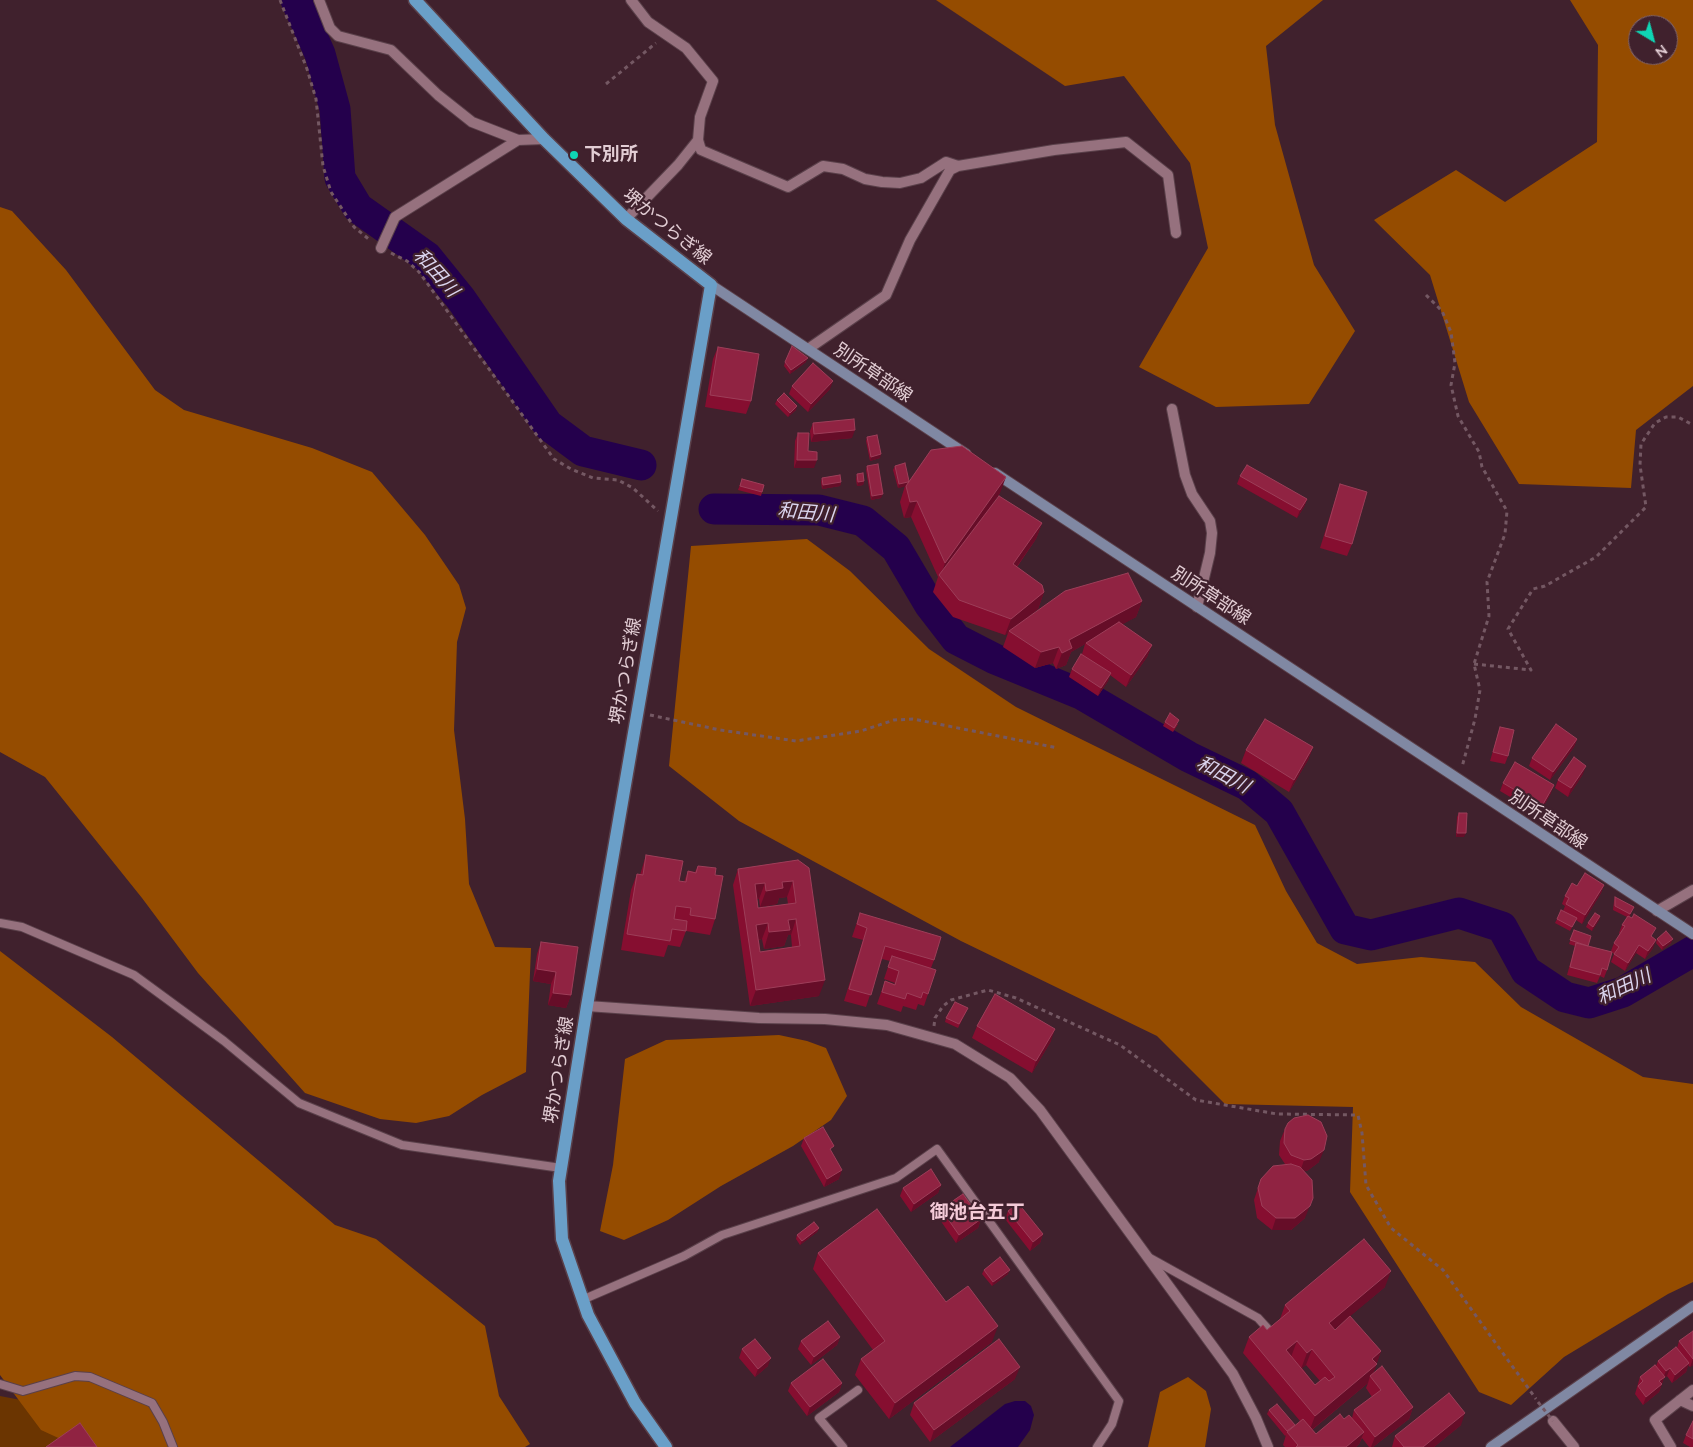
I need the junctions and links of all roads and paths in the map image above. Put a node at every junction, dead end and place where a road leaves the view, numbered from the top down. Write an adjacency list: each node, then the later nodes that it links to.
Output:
1 (280, 0): 13 (path)
2 (318, 0): 8 (street)
3 (415, 0): 7 (main road, 堺かつらぎ線)
4 (631, 0): 5 (street)
5 (666, 34): 6 (path); 9 (street)
6 (606, 84)
7 (544, 139): 8 (street); 11 (main road, 堺かつらぎ線)
8 (518, 140): 13 (street)
9 (698, 140): 10 (street); 11 (street)
10 (958, 166): 12 (street); 16 (street)
11 (626, 219): 14 (main road, 堺かつらぎ線)
12 (1176, 234)
13 (381, 248): 19 (path)
14 (711, 285): 16 (main road, 別所草部線); 19 (main road, 堺かつらぎ線)
15 (1426, 295): 21 (path)
16 (808, 349): 20 (main road, 別所草部線)
17 (1172, 409): 20 (street)
18 (1693, 425): 21 (path)
19 (670, 522): 22 (main road, 堺かつらぎ線)
20 (1197, 607): 24 (main road, 別所草部線)
21 (1474, 664): 24 (path)
22 (637, 712): 23 (path); 29 (main road, 堺かつらぎ線)
23 (1058, 748)
24 (1458, 780): 26 (main road, 別所草部線)
25 (1693, 890): 26 (street)
26 (1657, 911): 28 (main road, 別所草部線)
27 (0, 922): 31 (lane)
28 (1693, 934)
29 (587, 1006): 30 (street); 31 (main road, 堺かつらぎ線)
30 (931, 1037): 32 (street); 41 (path, bridge)
31 (561, 1168): 33 (main road, 堺かつらぎ線)
32 (1148, 1258): 35 (lane); 46 (street)
33 (582, 1300): 43 (main road, 堺かつらぎ線); 45 (lane)
34 (1693, 1306): 47 (main road)
35 (1268, 1329)
36 (0, 1384): 42 (lane)
37 (858, 1390): 44 (lane)
38 (1693, 1390): 39 (street)
39 (1680, 1400): 40 (street); 49 (street)
40 (1693, 1406)
41 (1552, 1421): 48 (street)
42 (173, 1447)
43 (666, 1447)
44 (843, 1447)
45 (1097, 1447)
46 (1268, 1447)
47 (1491, 1447)
48 (1574, 1447)
49 (1671, 1447)

